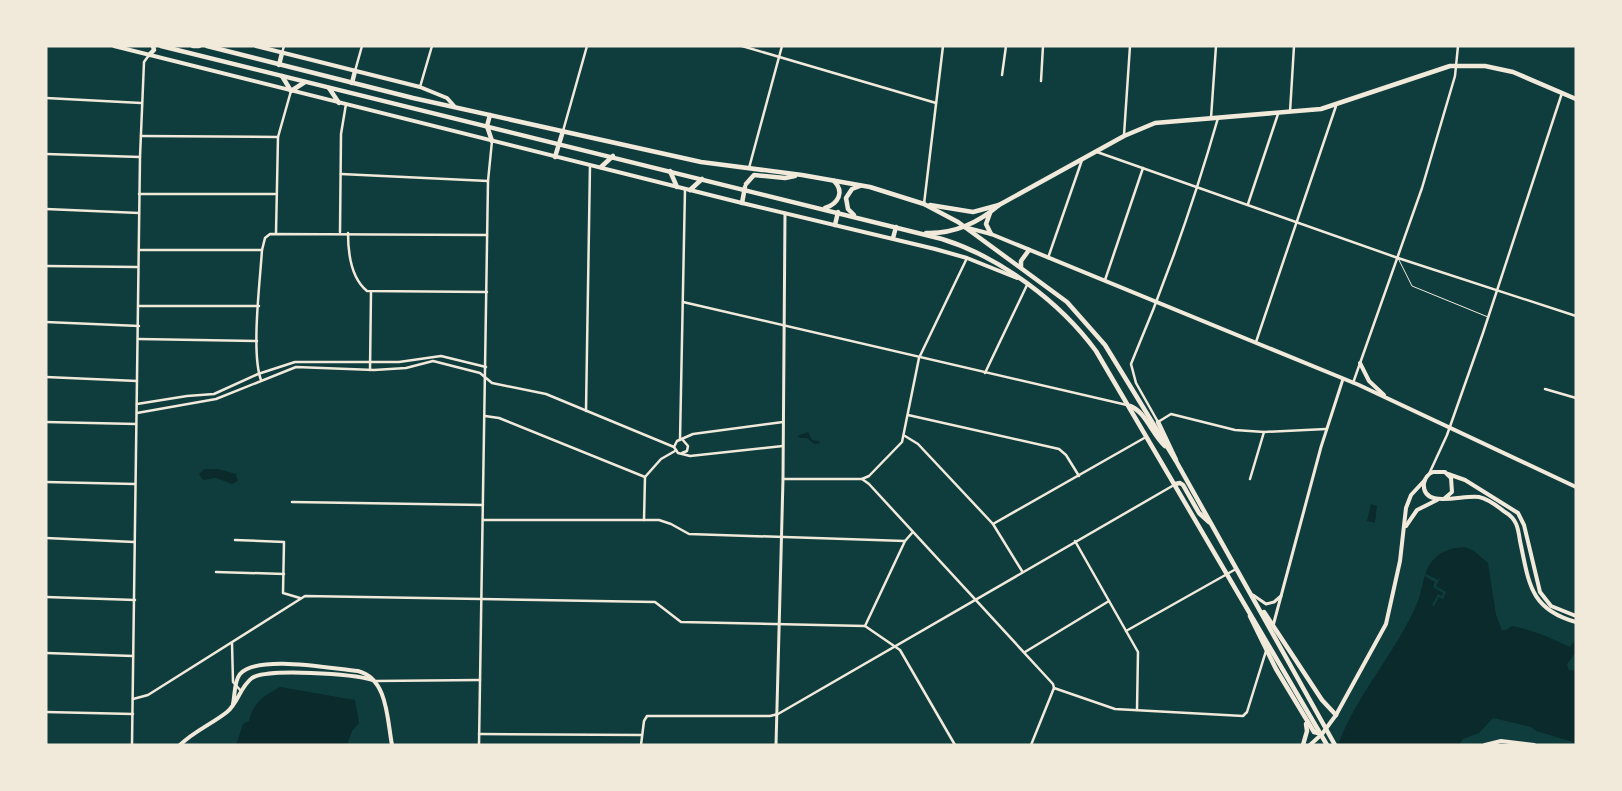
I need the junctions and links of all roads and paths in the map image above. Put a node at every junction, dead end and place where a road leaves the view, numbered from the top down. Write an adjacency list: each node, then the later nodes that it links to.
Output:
1 (114, 46): 22 (main road)
2 (161, 46): 28 (main road)
3 (193, 46): 4 (main road)
4 (199, 46)
5 (206, 46): 24 (main road)
6 (256, 46): 21 (main road)
7 (284, 46): 21 (street)
8 (362, 46): 26 (street)
9 (432, 46): 33 (street)
10 (588, 46): 50 (street)
11 (742, 46): 23 (street)
12 (782, 46): 23 (street)
13 (943, 46): 40 (street)
14 (1006, 46): 27 (street)
15 (1043, 46): 29 (street)
16 (1130, 46): 52 (street)
17 (1216, 46): 48 (street)
18 (1294, 46): 44 (street)
19 (1458, 46): 25 (street)
20 (155, 48): 22 (main road)
21 (282, 53): 24 (main road); 26 (main road)
22 (149, 56): 34 (main road); 38 (street)
23 (778, 57): 40 (street); 65 (street)
24 (279, 65): 31 (main road)
25 (1457, 66): 35 (main road); 42 (main road); 106 (street)
26 (355, 71): 31 (main road); 33 (main road)
27 (1002, 74)
28 (282, 76): 30 (main road); 34 (main road)
29 (1041, 81)
30 (305, 82): 32 (main road); 34 (main road)
31 (352, 83): 43 (main road)
32 (329, 88): 39 (main road); 49 (main road)
33 (420, 88): 43 (main road)
34 (291, 91): 39 (main road); 53 (street)
35 (1562, 93): 37 (main road); 113 (street)
36 (46, 98): 38 (street)
37 (1576, 100)
38 (141, 103): 51 (street)
39 (339, 103): 41 (main road)
40 (936, 103): 80 (street)
41 (346, 104): 54 (main road); 67 (street)
42 (1336, 106): 44 (main road); 90 (street)
43 (455, 108): 46 (main road)
44 (1290, 113): 45 (main road)
45 (1278, 114): 47 (main road); 81 (street)
46 (490, 115): 49 (main road); 50 (main road)
47 (1219, 117): 48 (main road); 75 (street)
48 (1211, 118): 52 (main road)
49 (487, 126): 54 (main road); 55 (main road)
50 (562, 131): 55 (main road); 65 (main road)
51 (141, 136): 53 (street); 59 (street)
52 (1124, 136): 56 (main road)
53 (278, 138): 78 (street)
54 (492, 141): 60 (main road); 71 (street)
55 (559, 143): 58 (main road); 60 (main road)
56 (1095, 151): 61 (main road); 64 (street)
57 (46, 154): 59 (street)
58 (613, 156): 63 (main road); 66 (main road)
59 (140, 157): 77 (street)
60 (555, 157): 62 (main road)
61 (1084, 157): 82 (main road); 105 (street)
62 (590, 165): 63 (main road); 146 (street)
63 (601, 168): 72 (main road)
64 (1143, 168): 75 (street); 111 (street)
65 (749, 169): 68 (main road); 74 (main road)
66 (670, 171): 69 (main road); 72 (main road)
67 (341, 174): 71 (street); 96 (street)
68 (802, 175): 70 (main road); 74 (main road)
69 (702, 179): 74 (main road); 76 (main road)
70 (832, 179): 73 (main road); 83 (main road)
71 (488, 181): 99 (street)
72 (677, 186): 76 (main road)
73 (862, 186): 80 (main road); 89 (main road)
74 (745, 187): 79 (main road); 83 (main road)
75 (1198, 187): 81 (street); 116 (street)
76 (688, 189): 79 (main road); 117 (street)
77 (139, 194): 78 (street); 86 (street)
78 (276, 194): 95 (street)
79 (742, 203): 88 (main road)
80 (924, 204): 82 (main road); 92 (main road)
81 (1248, 204): 90 (street)
82 (999, 205): 85 (main road)
83 (823, 209): 87 (main road)
84 (46, 210): 86 (street)
85 (991, 211): 92 (main road); 98 (main road)
86 (139, 212): 101 (street)
87 (838, 212): 89 (main road); 91 (main road)
88 (786, 213): 91 (main road); 124 (street)
89 (858, 218): 93 (main road)
90 (1298, 222): 106 (street); 127 (street)
91 (835, 225): 100 (main road)
92 (964, 226): 94 (main road); 98 (main road); 109 (main road)
93 (896, 227): 94 (main road); 100 (main road)
94 (915, 232): 110 (main road)
95 (276, 233): 96 (street); 102 (street)
96 (340, 233): 97 (street)
97 (348, 233): 99 (street); 114 (street)
98 (991, 234): 103 (main road)
99 (487, 235): 115 (street)
100 (893, 238): 104 (main road)
101 (138, 250): 102 (street); 108 (street)
102 (262, 250): 119 (street)
103 (1029, 250): 105 (main road); 109 (main road)
104 (967, 258): 110 (main road); 128 (street)
105 (1048, 258): 111 (main road)
106 (1398, 258): 113 (street); 121 (lane); 130 (street)
107 (46, 266): 108 (street)
108 (138, 267): 118 (street)
109 (1021, 267): 161 (main road)
110 (1017, 278): 112 (main road)
111 (1104, 280): 116 (main road)
112 (1027, 285): 134 (street); 145 (main road)
113 (1497, 291): 120 (street); 121 (street)
114 (371, 292): 115 (street); 129 (street)
115 (487, 292): 131 (street)
116 (1157, 301): 127 (main road); 152 (street)
117 (683, 302): 124 (street); 159 (street)
118 (139, 306): 119 (street); 123 (street)
119 (259, 306): 126 (street)
120 (1576, 316)
121 (1488, 317): 154 (street)
122 (46, 322): 123 (street)
123 (139, 326): 125 (street)
124 (784, 327): 128 (street); 151 (street)
125 (138, 339): 126 (street); 139 (street)
126 (257, 341): 133 (street)
127 (1256, 342): 137 (main road)
128 (919, 358): 134 (street); 148 (street)
129 (371, 362): 131 (street); 132 (street); 133 (street)
130 (1360, 363): 140 (street); 142 (main road)
131 (486, 367): 136 (street)
132 (370, 370): 136 (street); 138 (street)
133 (258, 374): 138 (street); 144 (street)
134 (984, 374): 145 (street)
135 (46, 377): 139 (street)
136 (485, 378): 146 (street); 149 (street)
137 (1343, 379): 140 (main road); 155 (street)
138 (261, 380): 147 (street)
139 (138, 381): 144 (street)
140 (1353, 383): 142 (main road)
141 (1545, 389): 143 (street)
142 (1387, 398): 154 (main road)
143 (1576, 398)
144 (137, 404): 147 (street)
145 (1130, 406): 158 (main road); 161 (main road)
146 (586, 411): 162 (street)
147 (137, 413): 153 (street)
148 (908, 414): 157 (street); 167 (street)
149 (485, 416): 168 (street); 180 (street)
150 (46, 422): 153 (street)
151 (783, 422): 159 (street); 160 (street)
152 (1158, 422): 156 (street); 164 (main road)
153 (136, 424): 174 (street)
154 (1450, 427): 165 (street); 176 (main road)
155 (1326, 429): 156 (street); 199 (street)
156 (1264, 432): 171 (street)
157 (905, 436): 170 (street); 183 (street)
158 (1148, 437): 167 (street); 175 (main road)
159 (681, 440): 162 (street); 163 (street)
160 (783, 446): 163 (street); 169 (street)
161 (1167, 448): 164 (main road)
162 (675, 449): 163 (street); 168 (street)
163 (681, 454)
164 (1176, 461): 184 (main road)
165 (1429, 474): 166 (main road); 172 (main road)
166 (1448, 474): 177 (main road); 207 (main road)
167 (1079, 476): 183 (street)
168 (645, 477): 182 (street)
169 (783, 479): 170 (street); 187 (street)
170 (862, 479): 186 (street)
171 (1250, 479)
172 (1425, 480): 178 (main road); 185 (main road)
173 (46, 482): 174 (street)
174 (135, 484): 191 (street)
175 (1175, 484): 184 (main road); 192 (street); 197 (main road)
176 (1576, 486)
177 (1445, 498): 178 (main road); 208 (main road)
178 (1437, 500): 185 (main road)
179 (292, 502): 180 (street)
180 (483, 505): 181 (street)
181 (483, 520): 182 (street); 203 (street)
182 (644, 520): 187 (street)
183 (993, 524): 194 (street)
184 (1212, 525): 193 (main road)
185 (1405, 528): 232 (main road)
186 (912, 533): 190 (street); 204 (street)
187 (781, 536): 190 (street); 209 (street)
188 (46, 538): 191 (street)
189 (235, 540): 196 (street)
190 (906, 541): 211 (street)
191 (134, 542): 202 (street)
192 (1075, 542): 194 (street); 205 (street)
193 (1237, 568): 197 (street); 198 (main road)
194 (1022, 571): 204 (street)
195 (216, 572): 196 (street)
196 (284, 574): 201 (street)
197 (1227, 574): 206 (main road); 212 (street)
198 (1253, 595): 199 (street); 210 (main road); 213 (main road)
199 (1281, 596): 210 (street)
200 (46, 597): 202 (street)
201 (300, 598): 203 (street); 214 (street)
202 (135, 600): 219 (street)
203 (481, 600): 209 (street); 220 (street)
204 (974, 600): 215 (street); 217 (street)
205 (1109, 601): 212 (street); 217 (street)
206 (1243, 601): 216 (main road); 247 (main road)
207 (1576, 616)
208 (1576, 622)
209 (780, 623): 211 (street); 230 (street)
210 (1273, 625): 213 (street); 232 (main road)
211 (865, 626): 215 (street)
212 (1126, 631): 227 (street)
213 (1271, 631): 248 (main road)
214 (232, 642): 222 (street); 225 (street)
215 (896, 646): 230 (street); 243 (street)
216 (1266, 651): 227 (street); 231 (main road)
217 (1025, 652): 223 (street)
218 (46, 653): 219 (street)
219 (133, 656): 225 (street)
220 (480, 680): 221 (street); 233 (street)
221 (375, 681): 222 (main road); 224 (main road); 239 (main road)
222 (236, 687): 224 (street); 226 (main road)
223 (1054, 688): 227 (street); 244 (street)
224 (241, 691): 226 (main road)
225 (133, 699): 229 (street)
226 (234, 704): 237 (main road)
227 (1137, 710)
228 (46, 712): 229 (street)
229 (133, 714): 238 (street)
230 (778, 714): 235 (street); 242 (street)
231 (1301, 714): 234 (main road); 245 (main road)
232 (1336, 715): 234 (main road)
233 (479, 734): 235 (street); 240 (street)
234 (1322, 734): 246 (main road)
235 (641, 735): 241 (street)
236 (1509, 742): 249 (main road); 250 (main road); 251 (main road)
237 (181, 744)
238 (132, 745)
239 (392, 745)
240 (479, 745)
241 (641, 745)
242 (776, 745)
243 (955, 745)
244 (1031, 745)
245 (1303, 745)
246 (1310, 745)
247 (1327, 745)
248 (1335, 745)
249 (1485, 745)
250 (1502, 745)
251 (1534, 745)

